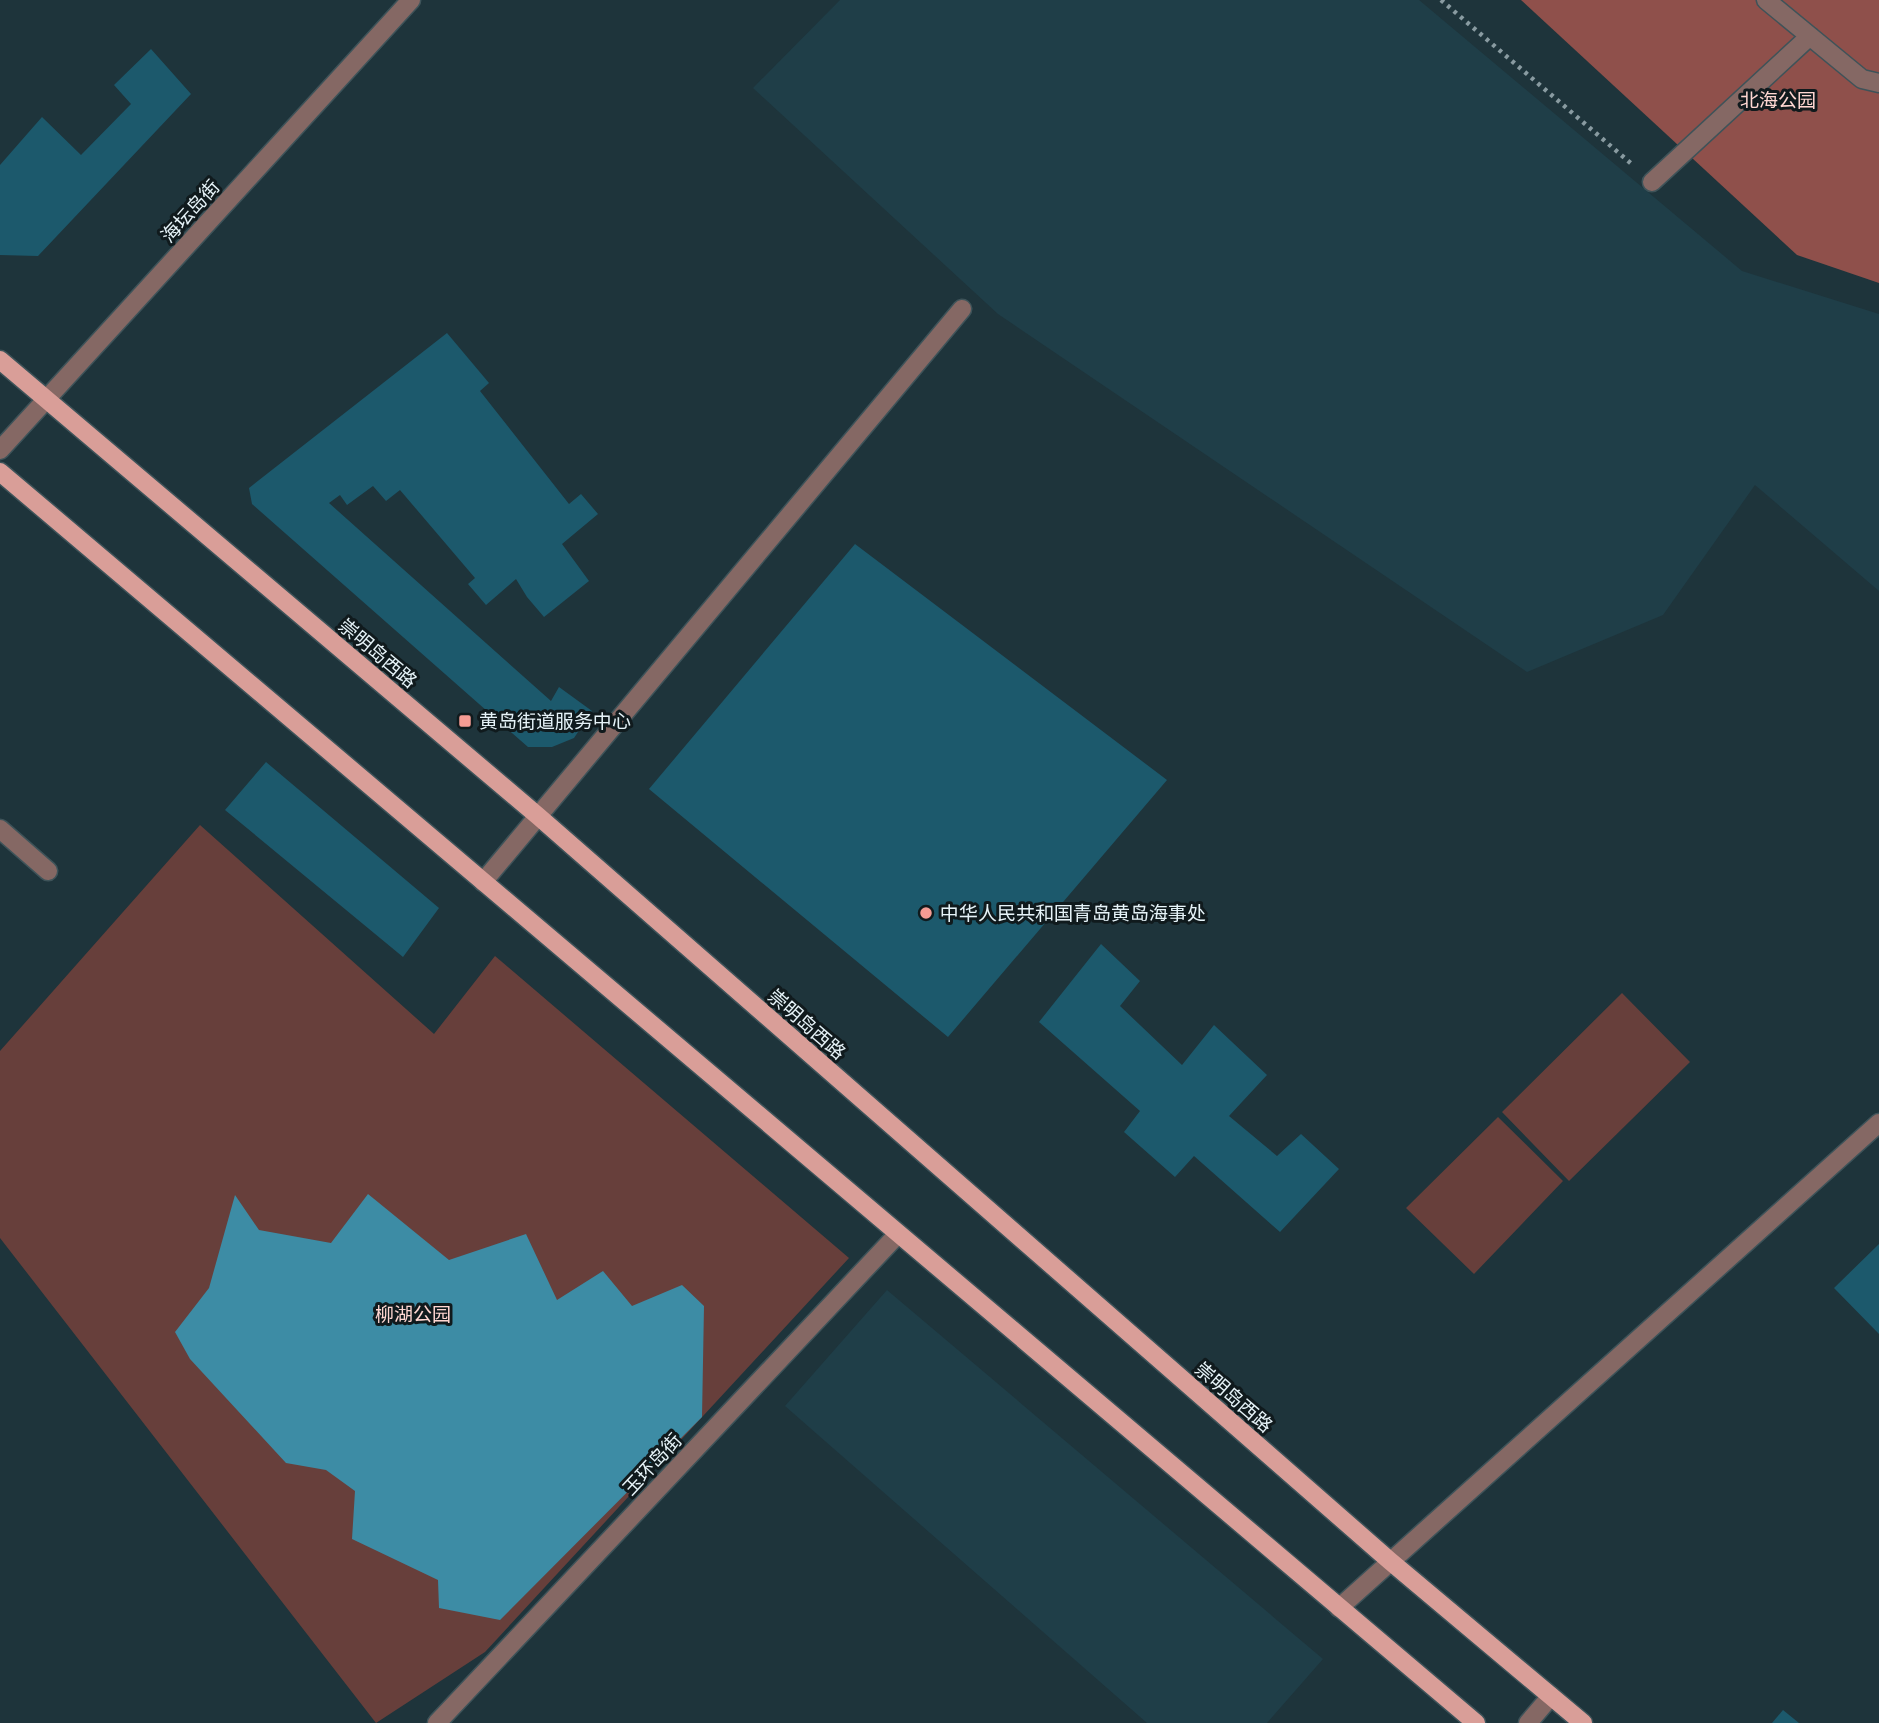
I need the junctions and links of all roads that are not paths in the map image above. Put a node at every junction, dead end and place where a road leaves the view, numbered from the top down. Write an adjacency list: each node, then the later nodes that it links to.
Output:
1 (411, 0): 8 (street, 海坛岛街)
2 (1766, 0): 3 (street)
3 (1810, 36): 4 (street); 5 (street)
4 (1879, 83)
5 (1652, 182)
6 (962, 309): 11 (street)
7 (0, 360): 8 (main road, 崇明岛西路)
8 (47, 400): 9 (street, 海坛岛街); 11 (main road, 崇明岛西路)
9 (0, 450)
10 (0, 472): 14 (main road)
11 (538, 816): 14 (street); 17 (main road, 崇明岛西路)
12 (0, 829): 13 (street)
13 (48, 871)
14 (483, 882): 16 (main road)
15 (1879, 1123): 17 (street)
16 (898, 1234): 18 (main road); 20 (street, 玉环岛街)
17 (1390, 1561): 18 (street); 19 (main road, 崇明岛西路)
18 (1339, 1608): 21 (main road)
19 (1551, 1696): 22 (street); 23 (main road, 崇明岛西路)
20 (437, 1723)
21 (1476, 1723)
22 (1528, 1723)
23 (1583, 1723)

